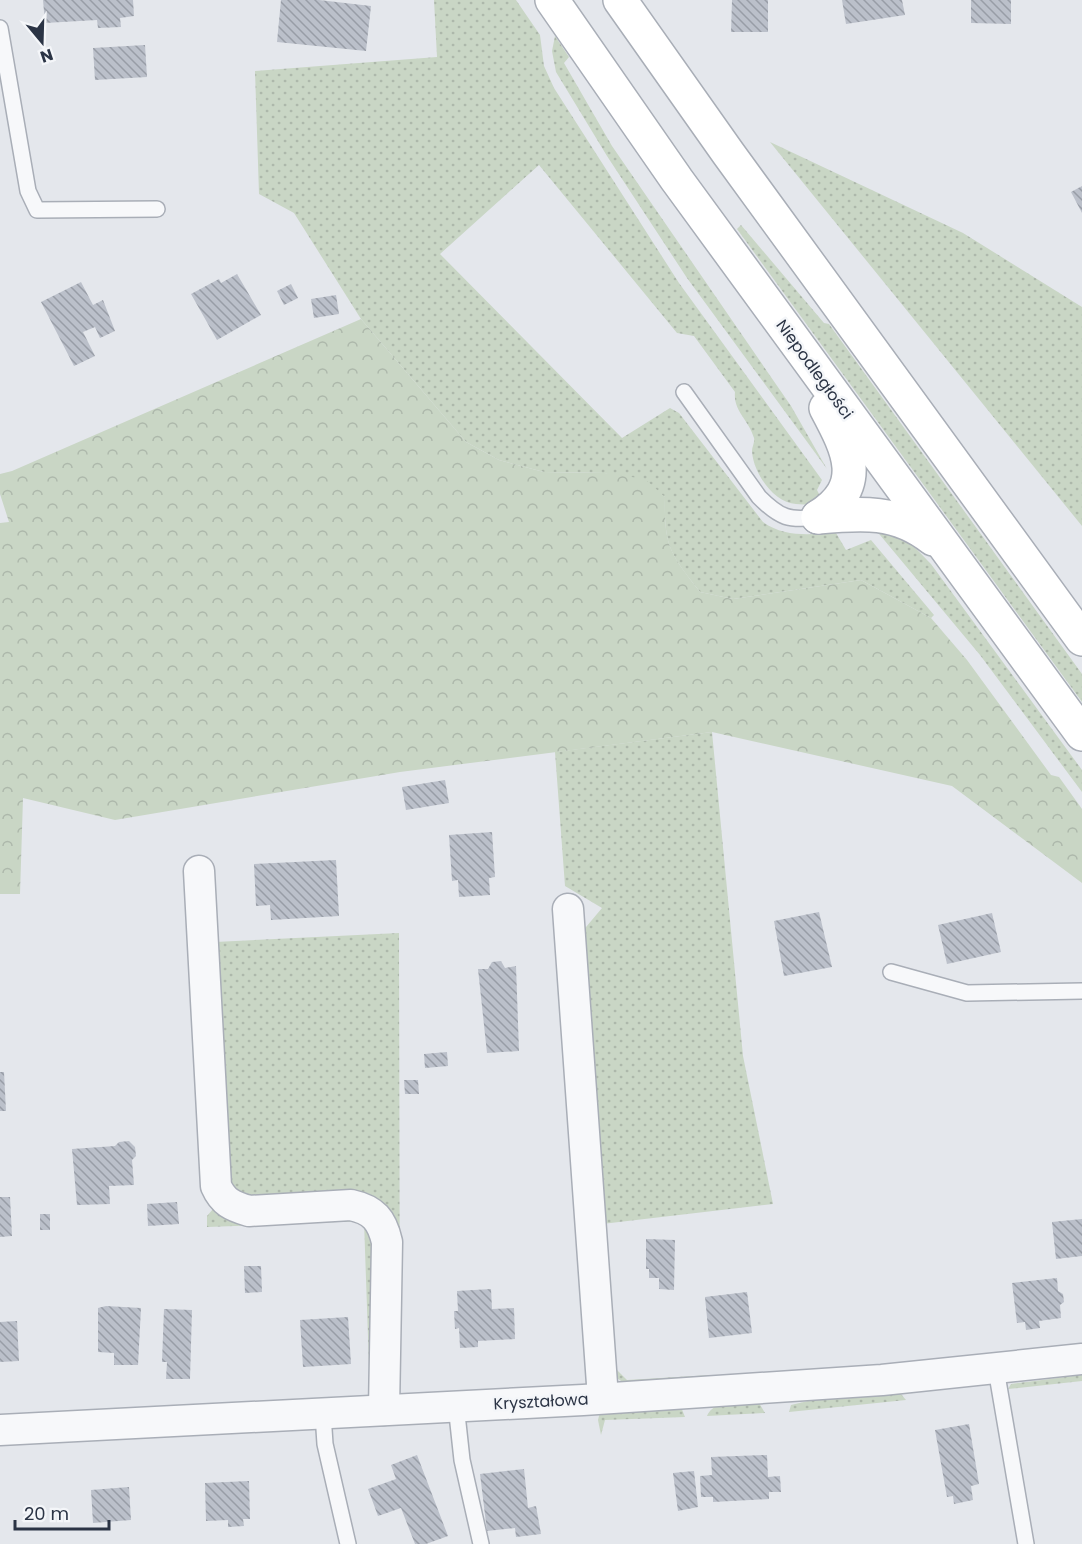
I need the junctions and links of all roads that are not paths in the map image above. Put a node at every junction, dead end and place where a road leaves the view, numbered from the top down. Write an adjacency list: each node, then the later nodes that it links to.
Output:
1 (552, 0): 5 (main road, Niepodległości)
2 (620, 0): 9 (main road)
3 (0, 28): 4 (lane)
4 (157, 209)
5 (784, 327): 7 (main road); 8 (main road, Niepodległości)
6 (684, 392): 7 (lane)
7 (818, 517): 8 (main road)
8 (954, 560): 10 (main road, Niepodległości)
9 (1082, 639)
10 (1082, 734)
11 (199, 871): 19 (street)
12 (568, 909): 17 (street)
13 (891, 972): 14 (lane)
14 (1082, 991)
15 (1082, 1359): 16 (street, Kryształowa)
16 (996, 1369): 17 (street, Kryształowa); 24 (lane)
17 (603, 1398): 18 (street, Kryształowa)
18 (456, 1405): 19 (street, Kryształowa); 23 (lane)
19 (384, 1410): 20 (street, Kryształowa)
20 (323, 1414): 21 (street, Kryształowa); 22 (lane)
21 (0, 1430)
22 (348, 1544)
23 (481, 1544)
24 (1026, 1544)

